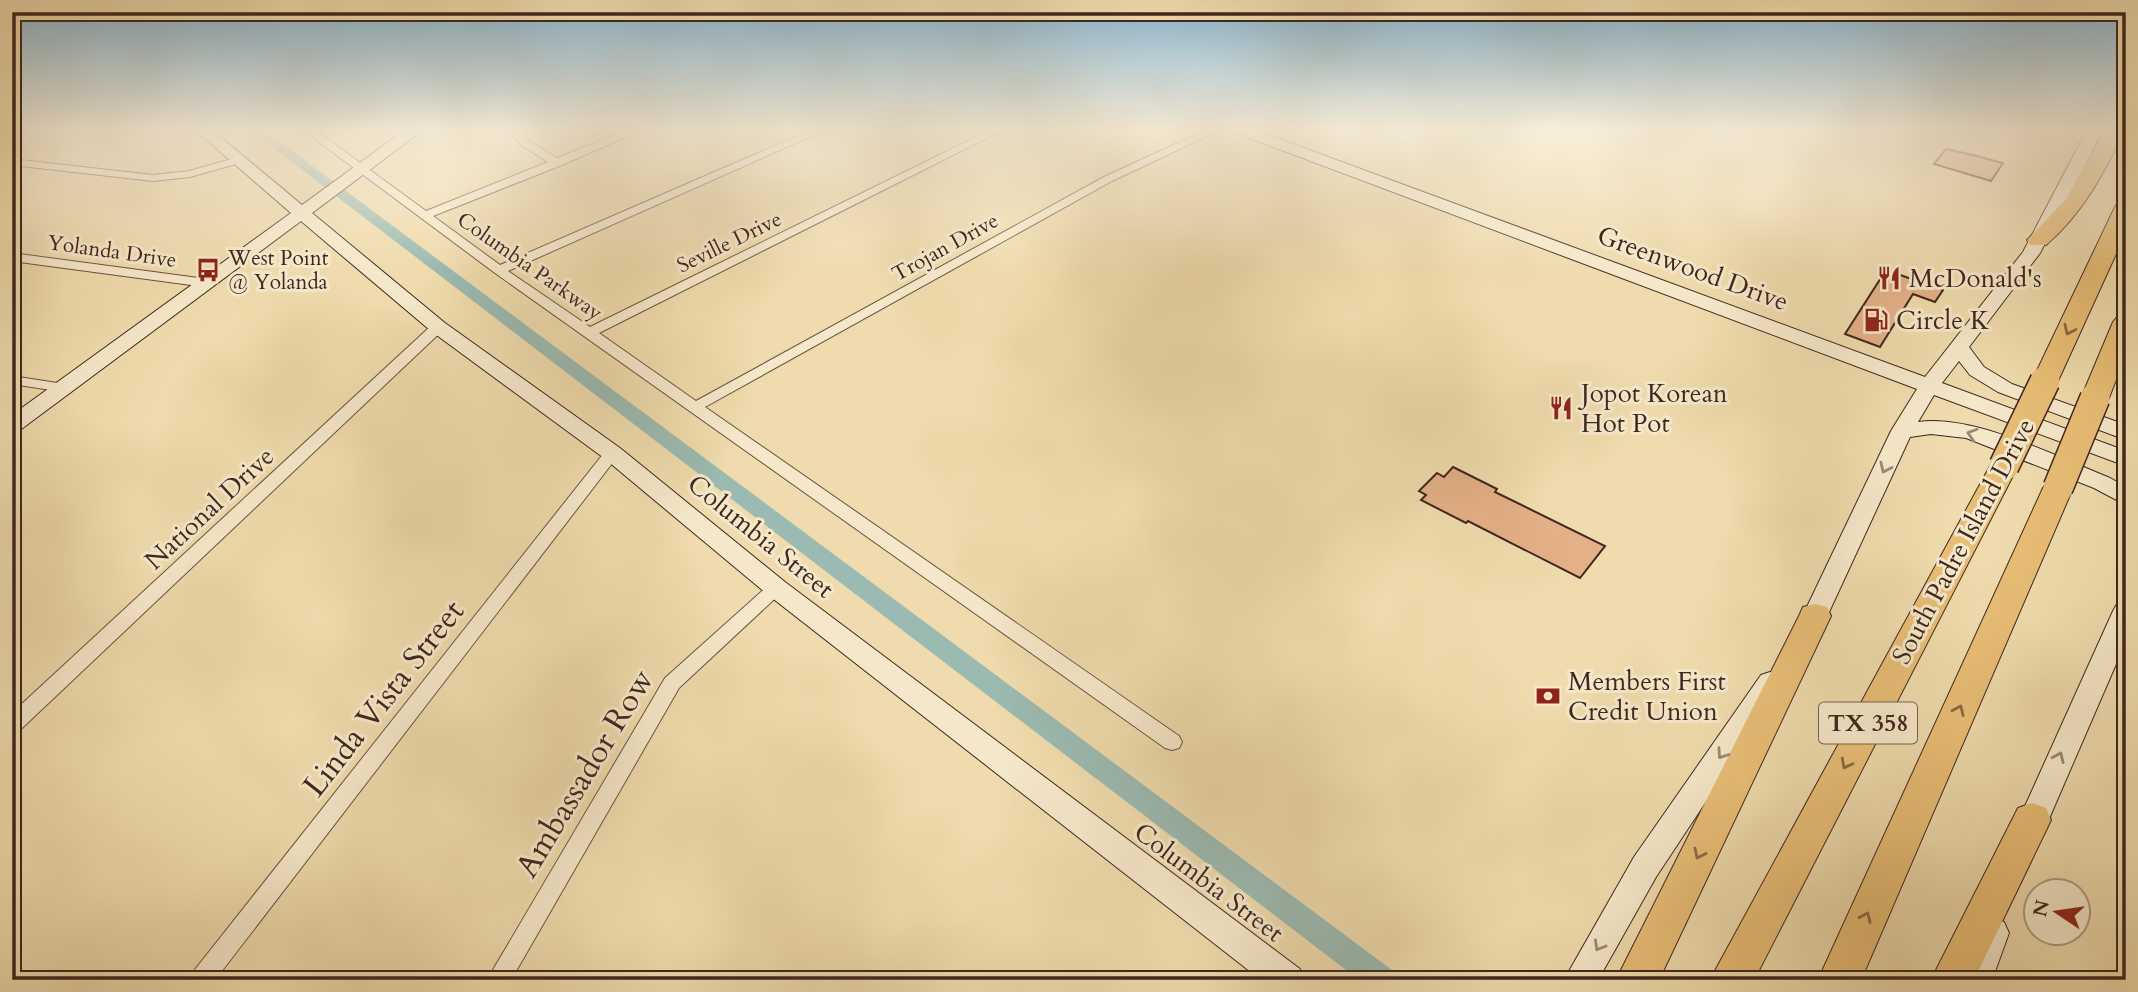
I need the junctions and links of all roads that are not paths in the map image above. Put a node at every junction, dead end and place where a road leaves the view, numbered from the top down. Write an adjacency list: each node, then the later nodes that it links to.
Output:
1 (138, 176): 2 (street)
2 (169, 176)
3 (262, 176): 14 (main road, Columbia Street)
4 (352, 176): 14 (main road)
5 (361, 176): 15 (street, Columbia Parkway)
6 (524, 176): 15 (street)
7 (714, 176): 18 (street)
8 (905, 176): 22 (street, Seville Drive)
9 (1112, 176): 27 (street, Trojan Drive)
10 (1365, 176): 25 (main road, Greenwood Drive)
11 (2071, 176): 16 (main road)
12 (2092, 176): 16 (highway)
13 (2126, 208): 45 (highway, South Padre Island Drive / TX 358, one-way to 45, bridge)
14 (307, 209): 19 (main road); 21 (main road, Columbia Street)
15 (425, 215): 18 (street, Columbia Parkway)
16 (2038, 240): 23 (main road)
17 (12, 257): 19 (street, Yolanda Drive)
18 (499, 270): 22 (street, Columbia Parkway)
19 (206, 283): 26 (main road)
20 (2126, 322): 46 (highway, South Padre Island Drive / TX 358, one-way to 20, bridge)
21 (439, 327): 31 (main road, Columbia Street); 37 (street, National Drive)
22 (589, 333): 27 (street, Columbia Parkway)
23 (1960, 349): 25 (main road); 30 (main road)
24 (12, 380): 26 (street)
25 (1929, 386): 29 (main road); 32 (main road, Greenwood Drive)
26 (64, 388): 28 (main road)
27 (697, 407): 38 (street, Columbia Parkway)
28 (12, 425)
29 (1902, 431): 33 (main road, one-way to 29); 36 (main road, one-way to 36)
30 (2126, 433)
31 (611, 453): 34 (main road, Columbia Street); 40 (street, Linda Vista Street)
32 (2126, 459)
33 (2126, 497)
34 (776, 588): 41 (street, Ambassador Row); 42 (main road, Columbia Street)
35 (2126, 611): 39 (main road, one-way to 35)
36 (1815, 616): 43 (main road, one-way to 43); 44 (highway, one-way to 44)
37 (12, 724)
38 (1172, 742)
39 (2032, 820): 47 (highway); 48 (main road)
40 (201, 980)
41 (498, 980)
42 (1288, 980)
43 (1580, 980)
44 (1637, 980)
45 (1731, 980)
46 (1839, 980)
47 (1952, 980)
48 (1976, 980)

